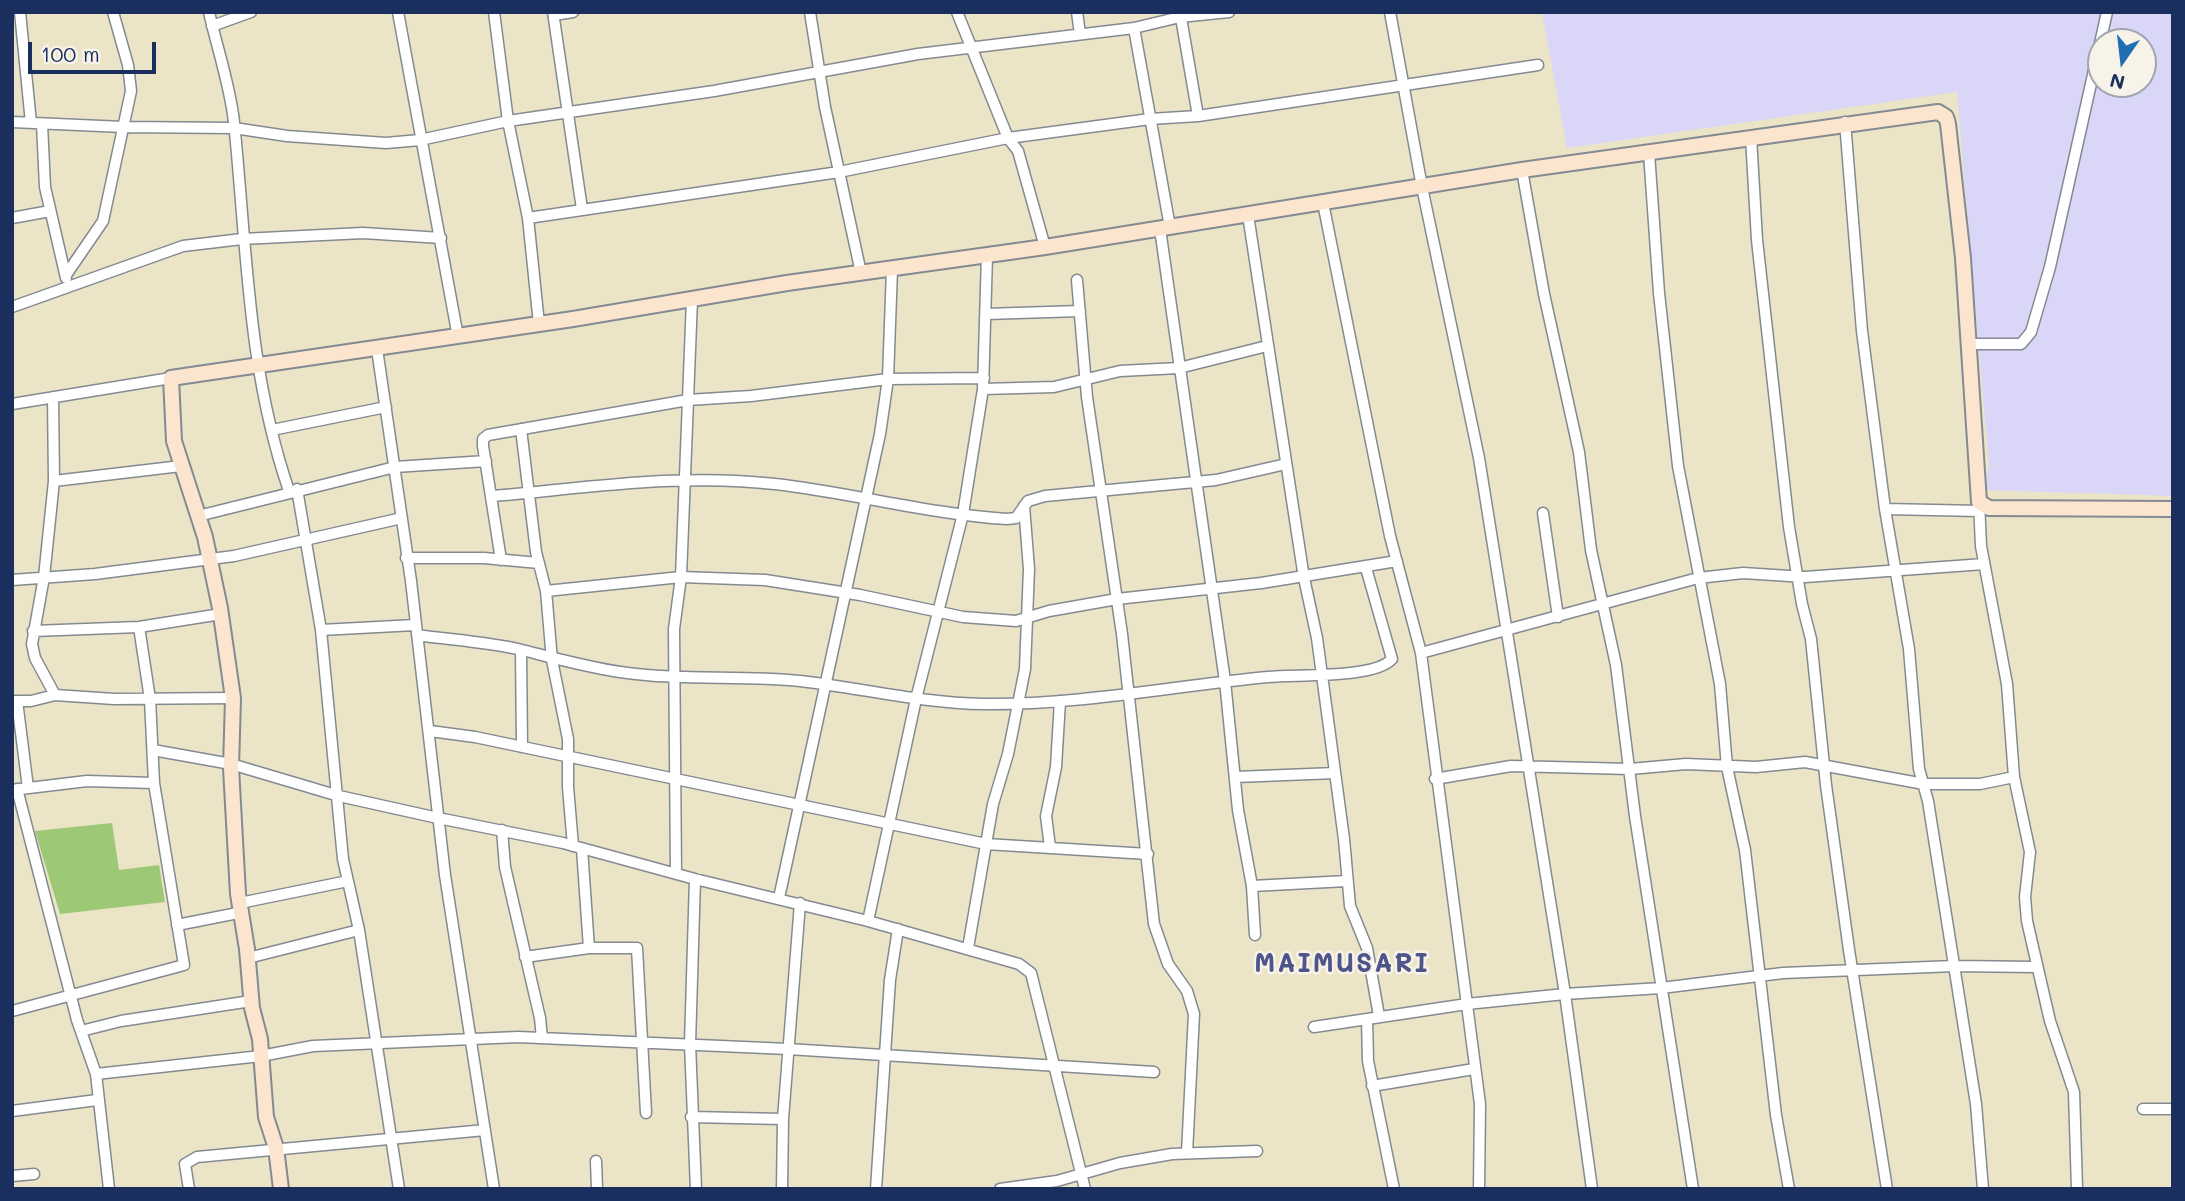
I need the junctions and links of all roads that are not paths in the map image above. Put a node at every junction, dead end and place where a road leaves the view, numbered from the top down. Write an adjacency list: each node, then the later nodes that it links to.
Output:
1 (20, 12): 16 (street)
2 (113, 12): 31 (street)
3 (209, 12): 17 (street)
4 (251, 12): 17 (street)
5 (398, 12): 35 (street)
6 (494, 12): 27 (street)
7 (573, 12): 14 (street)
8 (810, 12): 22 (street)
9 (957, 12): 20 (street)
10 (1077, 12): 19 (street)
11 (1229, 12): 15 (street)
12 (1390, 12): 23 (street)
13 (2107, 12): 62 (street)
14 (554, 14): 24 (street)
15 (1180, 15): 18 (street); 25 (street)
16 (18, 25): 30 (street)
17 (212, 26): 32 (street)
18 (1134, 28): 19 (street); 26 (street)
19 (1080, 34): 20 (street)
20 (971, 49): 22 (street); 34 (street)
21 (1538, 65): 23 (street)
22 (819, 72): 24 (street); 38 (street)
23 (1404, 83): 25 (street); 39 (street)
24 (568, 113): 27 (street); 41 (street)
25 (1198, 116): 26 (street)
26 (1150, 119): 34 (street); 46 (street)
27 (508, 121): 35 (street); 45 (street)
28 (12, 122): 30 (street)
29 (1845, 122): 33 (main road); 62 (main road); 91 (street)
30 (36, 123): 31 (street); 42 (street)
31 (123, 127): 32 (street); 53 (street)
32 (234, 128): 35 (street); 48 (street)
33 (1751, 137): 36 (main road); 107 (street)
34 (1008, 138): 38 (street); 49 (street)
35 (420, 140): 47 (street)
36 (1648, 153): 37 (main road); 110 (street)
37 (1522, 170): 39 (main road); 116 (street)
38 (839, 172): 41 (street); 52 (street)
39 (1422, 187): 40 (main road); 122 (street)
40 (1323, 203): 43 (main road); 101 (street)
41 (582, 209): 45 (street)
42 (50, 211): 44 (street); 53 (street)
43 (1248, 215): 46 (main road); 63 (street)
44 (12, 218)
45 (528, 218): 60 (street)
46 (1165, 228): 49 (main road); 66 (street)
47 (441, 238): 48 (street); 61 (street)
48 (242, 239): 55 (street); 65 (street)
49 (1045, 247): 50 (main road)
50 (987, 256): 51 (main road); 59 (street)
51 (892, 269): 52 (main road); 69 (street)
52 (861, 273): 56 (main road)
53 (66, 275): 55 (street)
54 (1077, 280): 58 (street)
55 (65, 289): 57 (street)
56 (692, 299): 60 (main road); 72 (street)
57 (12, 307)
58 (1080, 311): 59 (street); 68 (street)
59 (986, 314): 70 (street)
60 (540, 324): 61 (main road)
61 (458, 337): 64 (main road)
62 (1970, 344): 90 (main road)
63 (1267, 346): 66 (street); 78 (street)
64 (377, 349): 65 (main road); 74 (street)
65 (258, 365): 67 (main road); 76 (street)
66 (1179, 368): 68 (street); 83 (street)
67 (171, 378): 71 (street); 79 (main road)
68 (1085, 378): 70 (street); 85 (street)
69 (888, 379): 70 (street); 72 (street); 88 (street)
70 (983, 383): 94 (street)
71 (53, 397): 73 (street); 82 (street)
72 (688, 400): 75 (street); 81 (street)
73 (12, 404)
74 (386, 407): 76 (street); 80 (street)
75 (521, 429): 77 (street); 86 (street)
76 (272, 430): 84 (street)
77 (486, 461): 80 (street); 87 (street)
78 (1286, 464): 83 (street); 109 (street)
79 (181, 466): 82 (street); 95 (main road)
80 (395, 467): 84 (street); 96 (street)
81 (685, 479): 86 (street); 88 (street); 106 (street)
82 (54, 481): 108 (street)
83 (1195, 481): 85 (street); 112 (street)
84 (293, 490): 95 (street); 97 (street)
85 (1101, 490): 89 (street); 115 (street)
86 (528, 493): 87 (street); 102 (street)
87 (493, 496): 100 (street)
88 (866, 498): 94 (street); 114 (street)
89 (1024, 505): 94 (street); 120 (street)
90 (1979, 506): 91 (street); 92 (main road); 103 (street)
91 (1885, 509): 105 (street)
92 (2173, 509)
93 (1543, 513): 119 (street)
94 (963, 514): 117 (street)
95 (198, 516): 99 (main road)
96 (402, 518): 97 (street); 98 (street)
97 (306, 538): 99 (street); 123 (street)
98 (407, 558): 100 (street); 124 (street)
99 (210, 560): 108 (street); 118 (main road)
100 (501, 560): 102 (street)
101 (1397, 561): 104 (street); 127 (street)
102 (539, 563): 113 (street)
103 (1984, 564): 105 (street); 152 (street)
104 (1366, 568): 109 (street); 129 (street)
105 (1898, 570): 107 (street); 156 (street)
106 (681, 577): 113 (street); 114 (street); 130 (street)
107 (1797, 577): 110 (street); 147 (street)
108 (44, 578): 111 (street); 125 (street)
109 (1304, 578): 112 (street); 129 (street)
110 (1698, 578): 116 (street); 148 (street)
111 (12, 580)
112 (1211, 589): 115 (street); 131 (street)
113 (546, 592): 128 (street)
114 (847, 593): 117 (street); 132 (street)
115 (1117, 599): 120 (street); 133 (street)
116 (1601, 603): 119 (street); 149 (street)
117 (939, 611): 120 (street); 137 (street)
118 (221, 614): 121 (street); 135 (main road)
119 (1558, 617): 122 (street)
120 (1028, 618): 140 (street)
121 (139, 627): 125 (street); 136 (street)
122 (1507, 629): 127 (street); 146 (street)
123 (321, 630): 124 (street); 158 (street)
124 (416, 630): 126 (street); 141 (street)
125 (33, 631): 134 (street)
126 (521, 650): 128 (street); 142 (street)
127 (1421, 653): 154 (street)
128 (552, 660): 130 (street); 144 (street)
129 (1322, 674): 131 (street); 150 (street)
130 (674, 678): 132 (street); 153 (street)
131 (1225, 681): 133 (street); 151 (street)
132 (825, 685): 137 (street); 159 (street)
133 (1128, 694): 139 (street); 166 (street)
134 (55, 695): 136 (street); 138 (street)
135 (233, 698): 136 (street); 145 (main road)
136 (150, 699): 143 (street)
137 (916, 699): 140 (street); 161 (street)
138 (15, 701): 157 (street)
139 (1059, 701): 140 (street); 165 (street)
140 (1018, 704): 163 (street)
141 (430, 731): 142 (street); 160 (street)
142 (522, 747): 144 (street)
143 (153, 750): 145 (street); 155 (street)
144 (568, 758): 153 (street); 164 (street)
145 (231, 764): 158 (street); 174 (main road)
146 (1529, 766): 149 (street); 154 (street); 189 (street)
147 (1826, 766): 148 (street); 156 (street); 186 (street)
148 (1727, 767): 149 (street); 187 (street)
149 (1630, 769): 188 (street)
150 (1335, 773): 151 (street); 170 (street)
151 (1236, 777): 171 (street)
152 (2014, 777): 156 (street); 185 (street)
153 (674, 778): 159 (street); 167 (street)
154 (1435, 779): 192 (street)
155 (154, 783): 157 (street); 176 (street)
156 (1924, 784): 184 (street)
157 (19, 789): 190 (street)
158 (339, 796): 160 (street); 169 (street)
159 (799, 804): 161 (street); 172 (street)
160 (438, 818): 162 (street); 198 (street)
161 (891, 824): 163 (street); 175 (street)
162 (502, 830): 164 (street); 182 (street)
163 (986, 844): 165 (street); 181 (street)
164 (578, 847): 167 (street); 180 (street)
165 (1050, 847): 166 (street)
166 (1148, 854): 222 (street)
167 (676, 874): 168 (street)
168 (695, 879): 172 (street); 202 (street)
169 (348, 881): 174 (street); 178 (street)
170 (1347, 881): 171 (street); 194 (street)
171 (1252, 887): 179 (street)
172 (779, 898): 173 (street)
173 (800, 903): 175 (street); 203 (street)
174 (241, 908): 176 (street); 183 (main road)
175 (868, 920): 177 (street)
176 (177, 925): 190 (street)
177 (898, 929): 181 (street); 205 (street)
178 (359, 930): 183 (street); 201 (street)
179 (1255, 935)
180 (589, 948): 182 (street); 200 (street)
181 (968, 948): 206 (street)
182 (525, 957): 199 (street)
183 (248, 958): 191 (main road)
184 (1954, 966): 185 (street); 186 (street); 244 (street)
185 (2036, 967): 245 (street)
186 (1852, 970): 187 (street); 243 (street)
187 (1759, 975): 188 (street); 242 (street)
188 (1661, 988): 189 (street); 241 (street)
189 (1565, 994): 192 (street); 240 (street)
190 (72, 995): 193 (street); 197 (street)
191 (251, 1001): 197 (street); 204 (main road)
192 (1467, 1004): 194 (street); 207 (street)
193 (12, 1011)
194 (1379, 1016): 195 (street)
195 (1367, 1019): 196 (street); 210 (street)
196 (1314, 1027)
197 (81, 1031): 209 (street)
198 (472, 1037): 199 (street); 201 (street); 218 (street)
199 (542, 1038): 200 (street)
200 (640, 1041): 202 (street); 215 (street)
201 (374, 1043): 204 (street); 219 (street)
202 (690, 1044): 203 (street); 216 (street)
203 (788, 1049): 205 (street); 217 (street)
204 (261, 1056): 209 (street); 220 (main road)
205 (886, 1057): 206 (street); 235 (street)
206 (1057, 1067): 208 (street); 224 (street)
207 (1474, 1069): 210 (street); 239 (street)
208 (1154, 1072)
209 (96, 1074): 211 (street)
210 (1372, 1086): 238 (street)
211 (97, 1100): 214 (street); 227 (street)
212 (2143, 1109): 213 (street)
213 (2173, 1109)
214 (12, 1111)
215 (646, 1113)
216 (691, 1117): 217 (street); 233 (street)
217 (783, 1119): 234 (street)
218 (485, 1130): 219 (street); 231 (street)
219 (391, 1137): 220 (street); 230 (street)
220 (276, 1148): 228 (street); 229 (main road)
221 (1257, 1152): 222 (street)
222 (1187, 1153): 224 (street)
223 (596, 1161): 232 (street)
224 (1083, 1172): 236 (street); 237 (street)
225 (34, 1174): 226 (street)
226 (12, 1176)
227 (109, 1189)
228 (189, 1189)
229 (281, 1189)
230 (399, 1189)
231 (494, 1189)
232 (597, 1189)
233 (696, 1189)
234 (782, 1189)
235 (876, 1189)
236 (1000, 1189)
237 (1086, 1189)
238 (1394, 1189)
239 (1479, 1189)
240 (1592, 1189)
241 (1693, 1189)
242 (1789, 1189)
243 (1887, 1189)
244 (1983, 1189)
245 (2077, 1189)

